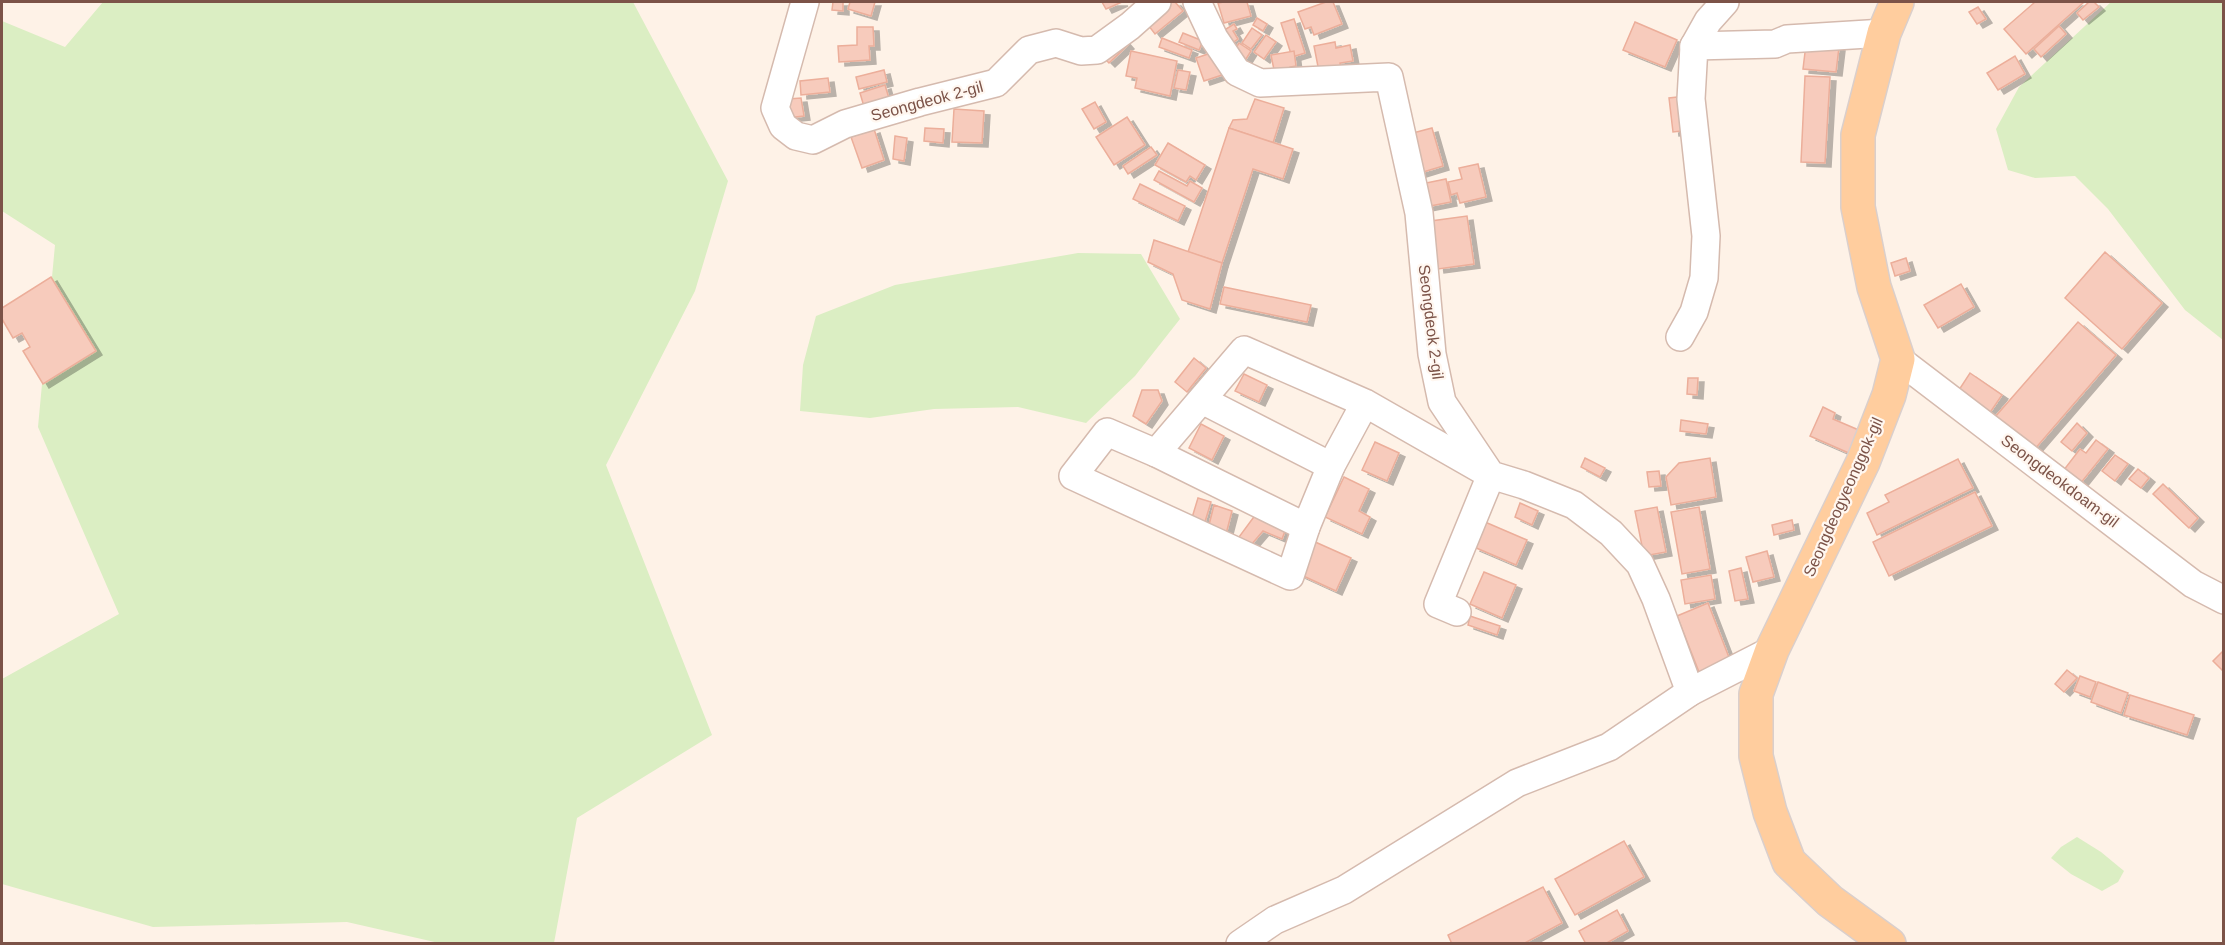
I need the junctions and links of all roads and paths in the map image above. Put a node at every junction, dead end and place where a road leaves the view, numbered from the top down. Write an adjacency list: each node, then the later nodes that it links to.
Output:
1 (805, 2): 2 (street, Seongdeok 2-gil)
2 (1157, 2)
3 (1197, 2): 14 (street, Seongdeok 2-gil)
4 (1725, 2): 7 (street)
5 (1897, 2): 6 (main road)
6 (1884, 33): 7 (street); 9 (main road)
7 (1694, 46): 8 (street)
8 (1680, 337)
9 (1898, 359): 16 (street, Seongdeokdoam-gil); 18 (main road, Seongdeogyeonggok-gil)
10 (1202, 400): 11 (street); 12 (street); 13 (street)
11 (1365, 403): 13 (street); 14 (street)
12 (1156, 453): 15 (street); 15 (street)
13 (1331, 466): 15 (street)
14 (1491, 476): 17 (street); 19 (street)
15 (1306, 527)
16 (2223, 600)
17 (1457, 612)
18 (1772, 650): 19 (street); 21 (main road, Seongdeogyeonggok-gil)
19 (1690, 692): 20 (street)
20 (1240, 944)
21 (1889, 944)

